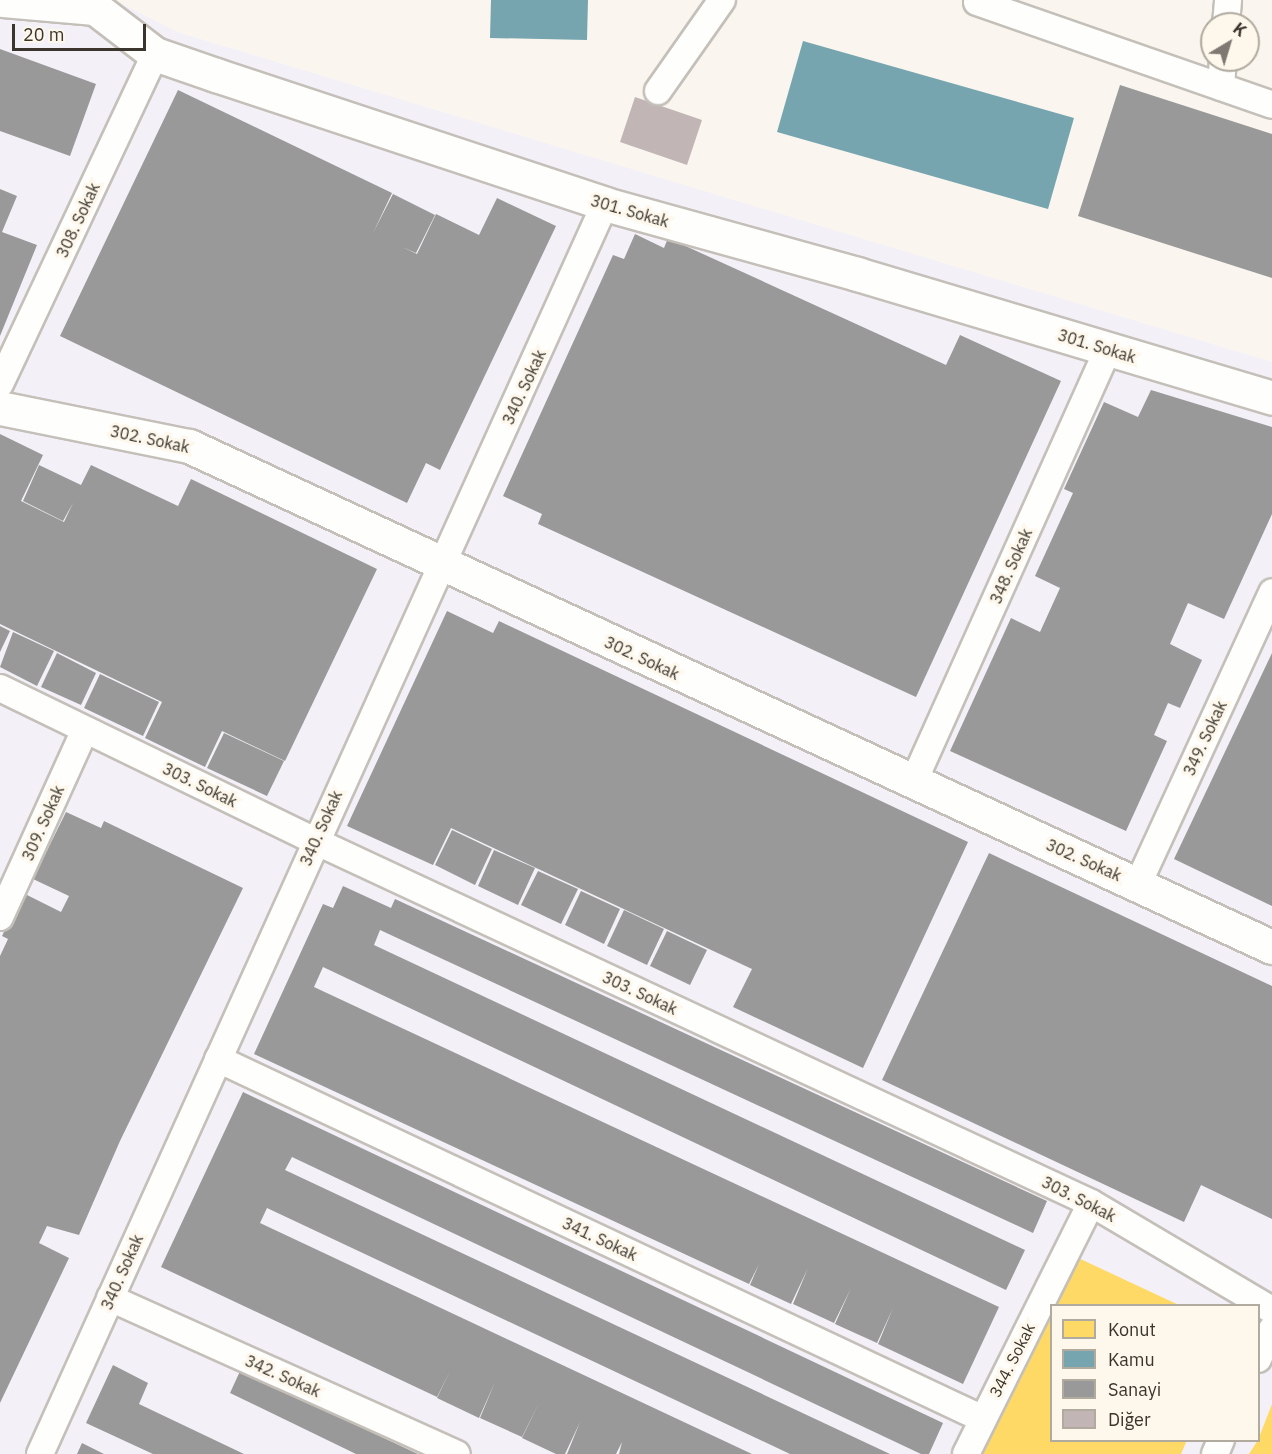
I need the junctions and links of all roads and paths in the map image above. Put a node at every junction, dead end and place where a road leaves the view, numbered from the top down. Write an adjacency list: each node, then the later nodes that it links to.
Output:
1 (3, 0): 4 (street, 301. Sokak)
2 (722, 0): 8 (lane)
3 (978, 1): 7 (lane)
4 (94, 4): 5 (street, 301. Sokak)
5 (155, 54): 10 (street, 301. Sokak); 12 (lane, 308. Sokak)
6 (1222, 72): 7 (lane)
7 (1221, 87): 9 (lane)
8 (658, 91)
9 (1272, 105)
10 (605, 204): 11 (street, 301. Sokak); 15 (lane, 340. Sokak)
11 (1108, 350): 13 (street, 301. Sokak); 19 (lane, 348. Sokak)
12 (0, 384)
13 (1272, 398)
14 (0, 408): 15 (street, 302. Sokak)
15 (441, 565): 19 (street, 302. Sokak); 20 (lane, 340. Sokak)
16 (1272, 592): 21 (lane, 349. Sokak)
17 (0, 688): 18 (lane, 303. Sokak)
18 (85, 730): 20 (lane, 303. Sokak); 22 (lane, 309. Sokak)
19 (913, 783): 21 (street, 302. Sokak)
20 (315, 841): 24 (lane, 340. Sokak); 25 (lane, 303. Sokak)
21 (1138, 884): 23 (street, 302. Sokak)
22 (0, 917)
23 (1272, 947)
24 (218, 1059): 26 (lane, 340. Sokak); 30 (lane, 341. Sokak)
25 (1091, 1203): 27 (lane, 303. Sokak); 30 (lane, 344. Sokak)
26 (110, 1298): 31 (lane, 340. Sokak); 32 (lane, 342. Sokak)
27 (1272, 1310)
28 (1272, 1329): 29 (lane)
29 (1260, 1355)
30 (983, 1419): 33 (lane, 344. Sokak)
31 (40, 1454)
32 (457, 1454)
33 (966, 1454)

